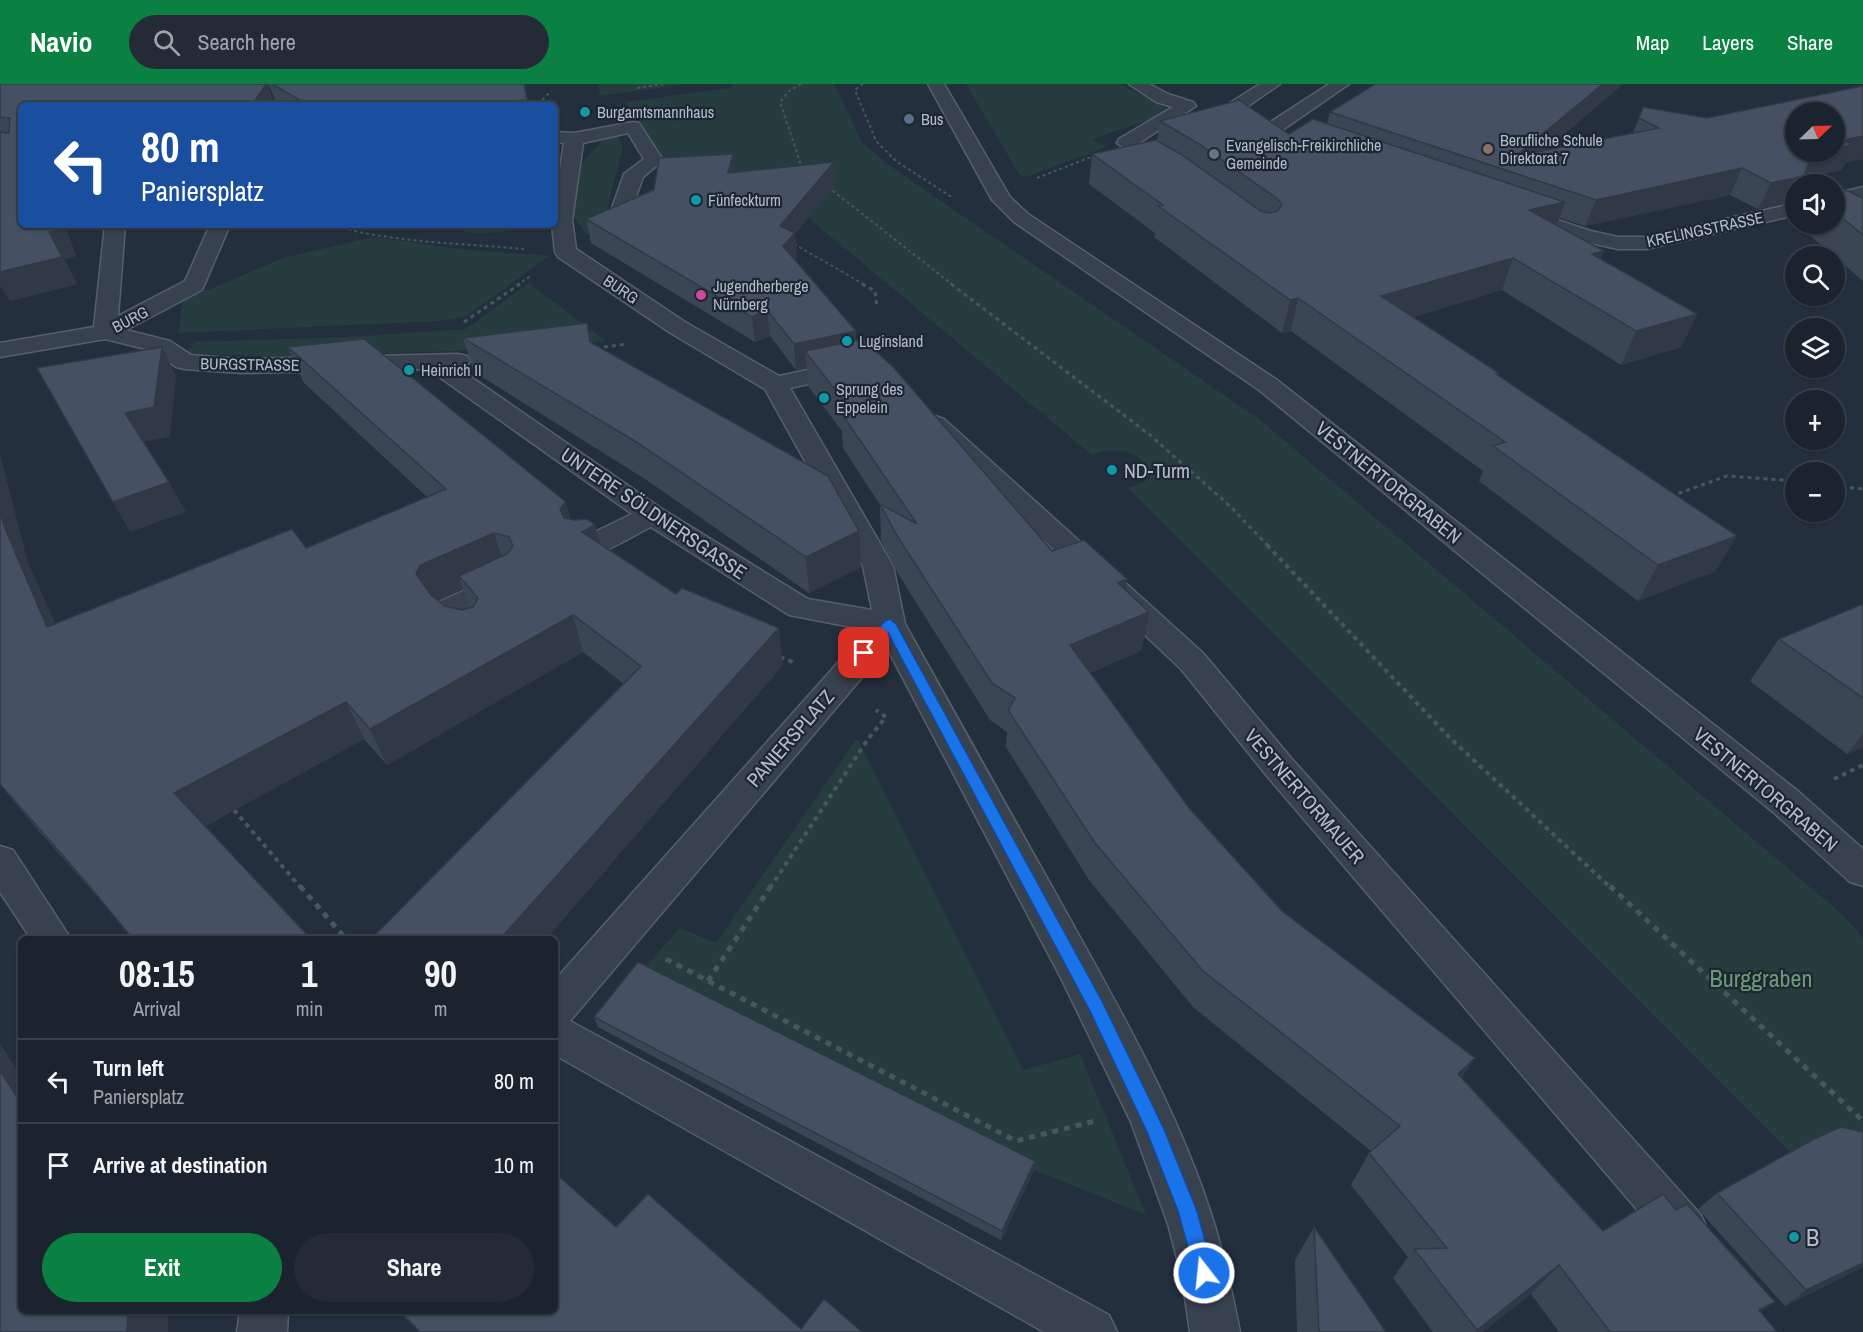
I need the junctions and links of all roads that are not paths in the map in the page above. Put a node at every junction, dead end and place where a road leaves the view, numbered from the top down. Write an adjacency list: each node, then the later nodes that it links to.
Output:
1 (936, 84): 29 (street, VESTNERTORGRABEN)
2 (1137, 84): 8 (street)
3 (1272, 84): 5 (street)
4 (1341, 84): 5 (street)
5 (1272, 129): 6 (street)
6 (1294, 137)
7 (565, 138): 11 (street); 21 (street, BURG)
8 (1186, 179)
9 (1863, 193): 10 (street)
10 (1845, 197)
11 (622, 208)
12 (1503, 208): 13 (street, KRELINGSTRASSE)
13 (1785, 211)
14 (115, 228): 16 (street)
15 (219, 228): 16 (street, BURG)
16 (105, 332): 17 (street, BURGSTRASSE); 19 (street, BURGSTRASSE)
17 (0, 350)
18 (481, 359): 19 (street, BURGSTRASSE)
19 (435, 363): 23 (street, UNTERE SÖLDNERSGASSE)
20 (874, 368): 21 (street)
21 (775, 384): 26 (street)
22 (913, 403): 33 (street, VESTNERTORMAUER)
23 (652, 515): 24 (street); 26 (street, UNTERE SÖLDNERSGASSE)
24 (586, 547)
25 (507, 582): 27 (street)
26 (890, 624): 31 (street, PANIERSPLATZ); 37 (street)
27 (473, 636)
28 (0, 861): 30 (street)
29 (1863, 871)
30 (50, 936)
31 (558, 1006)
32 (558, 1036): 36 (street)
33 (1702, 1251)
34 (264, 1314): 35 (street)
35 (262, 1332)
36 (1092, 1332)
37 (1215, 1332)

